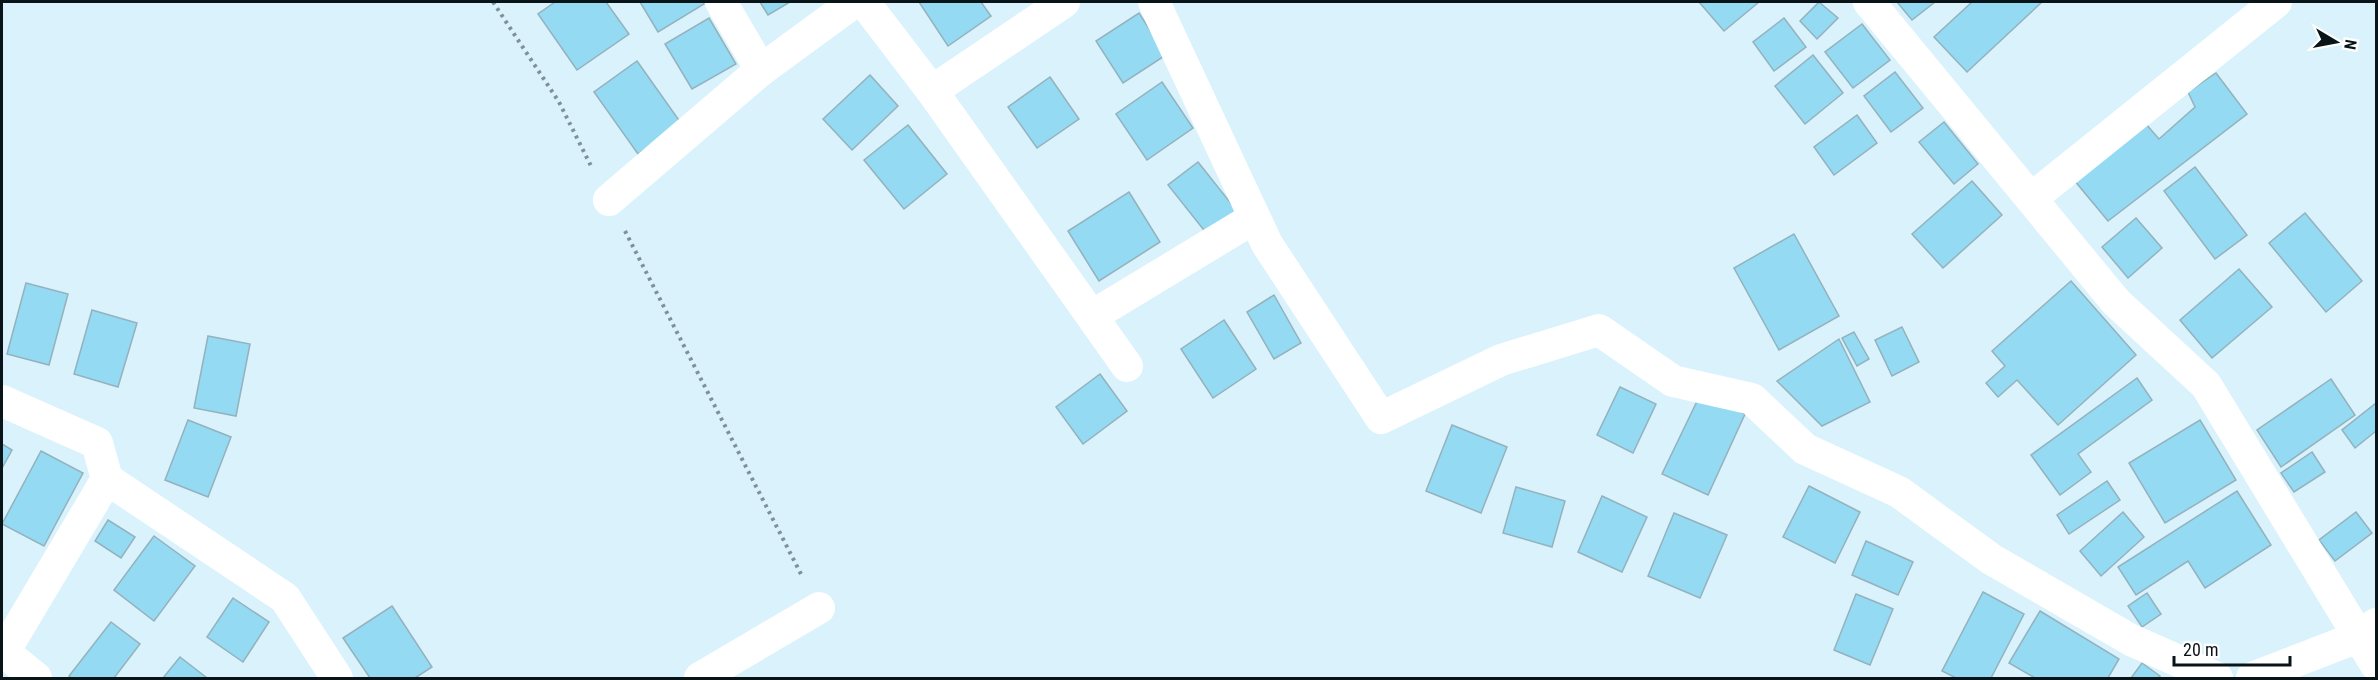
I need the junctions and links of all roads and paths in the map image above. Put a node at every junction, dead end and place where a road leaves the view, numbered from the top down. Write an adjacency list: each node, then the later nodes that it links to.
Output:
1 (492, 2): 12 (path)
2 (721, 2): 9 (street)
3 (854, 2): 9 (street)
4 (864, 2): 10 (street)
5 (1064, 2): 10 (street)
6 (1154, 2): 13 (street)
7 (1869, 2): 11 (street)
8 (2276, 2): 11 (street)
9 (761, 70): 12 (street)
10 (932, 91): 14 (street)
11 (2031, 198): 19 (street)
12 (609, 200): 18 (path)
13 (1254, 218): 14 (street); 24 (street)
14 (1092, 316): 15 (street)
15 (1127, 366)
16 (2, 401): 17 (street)
17 (106, 479): 21 (street); 22 (street)
18 (819, 609): 23 (street)
19 (2367, 630): 20 (street); 25 (street)
20 (2376, 665)
21 (36, 678)
22 (337, 678)
23 (700, 678)
24 (2217, 678)
25 (2252, 678)

